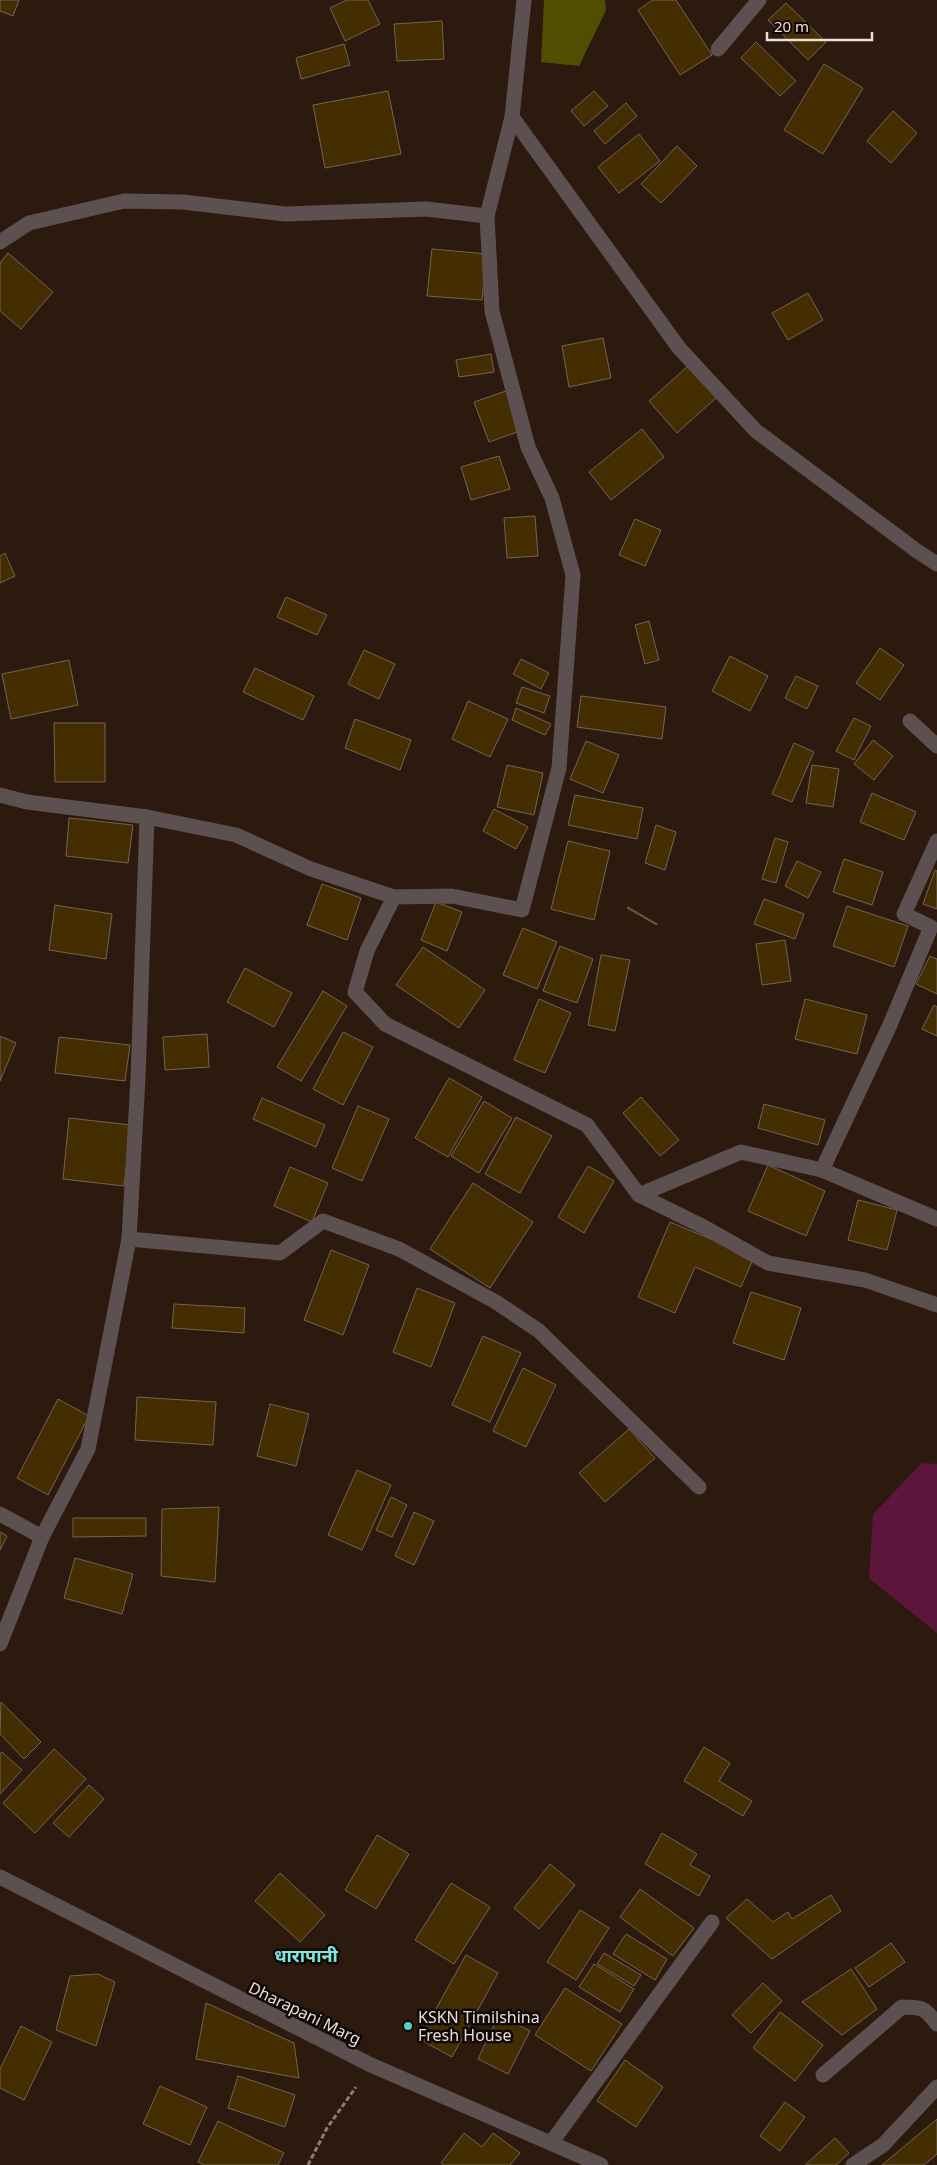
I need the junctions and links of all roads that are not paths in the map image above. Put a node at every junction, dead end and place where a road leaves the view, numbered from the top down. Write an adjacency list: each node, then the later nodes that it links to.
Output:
1 (524, 0): 4 (street)
2 (759, 0): 3 (street)
3 (718, 49)
4 (512, 117): 5 (street); 7 (street)
5 (487, 216): 6 (street); 13 (street)
6 (0, 242)
7 (937, 564)
8 (910, 721): 9 (street)
9 (937, 746)
10 (0, 795): 11 (street)
11 (147, 817): 13 (street); 17 (street)
12 (937, 841): 14 (street)
13 (394, 897): 15 (street)
14 (822, 1170): 15 (street); 16 (street)
15 (639, 1195): 18 (street)
16 (937, 1219)
17 (129, 1239): 19 (street); 21 (street)
18 (937, 1305)
19 (699, 1486)
20 (0, 1514): 21 (street)
21 (42, 1537): 22 (street)
22 (0, 1644)
23 (0, 1877): 28 (street, Dharapani Marg)
24 (712, 1922): 28 (street)
25 (937, 2024): 26 (street)
26 (823, 2075)
27 (937, 2087): 30 (street)
28 (551, 2143): 29 (street, Dharapani Marg)
29 (601, 2165)
30 (854, 2165)

